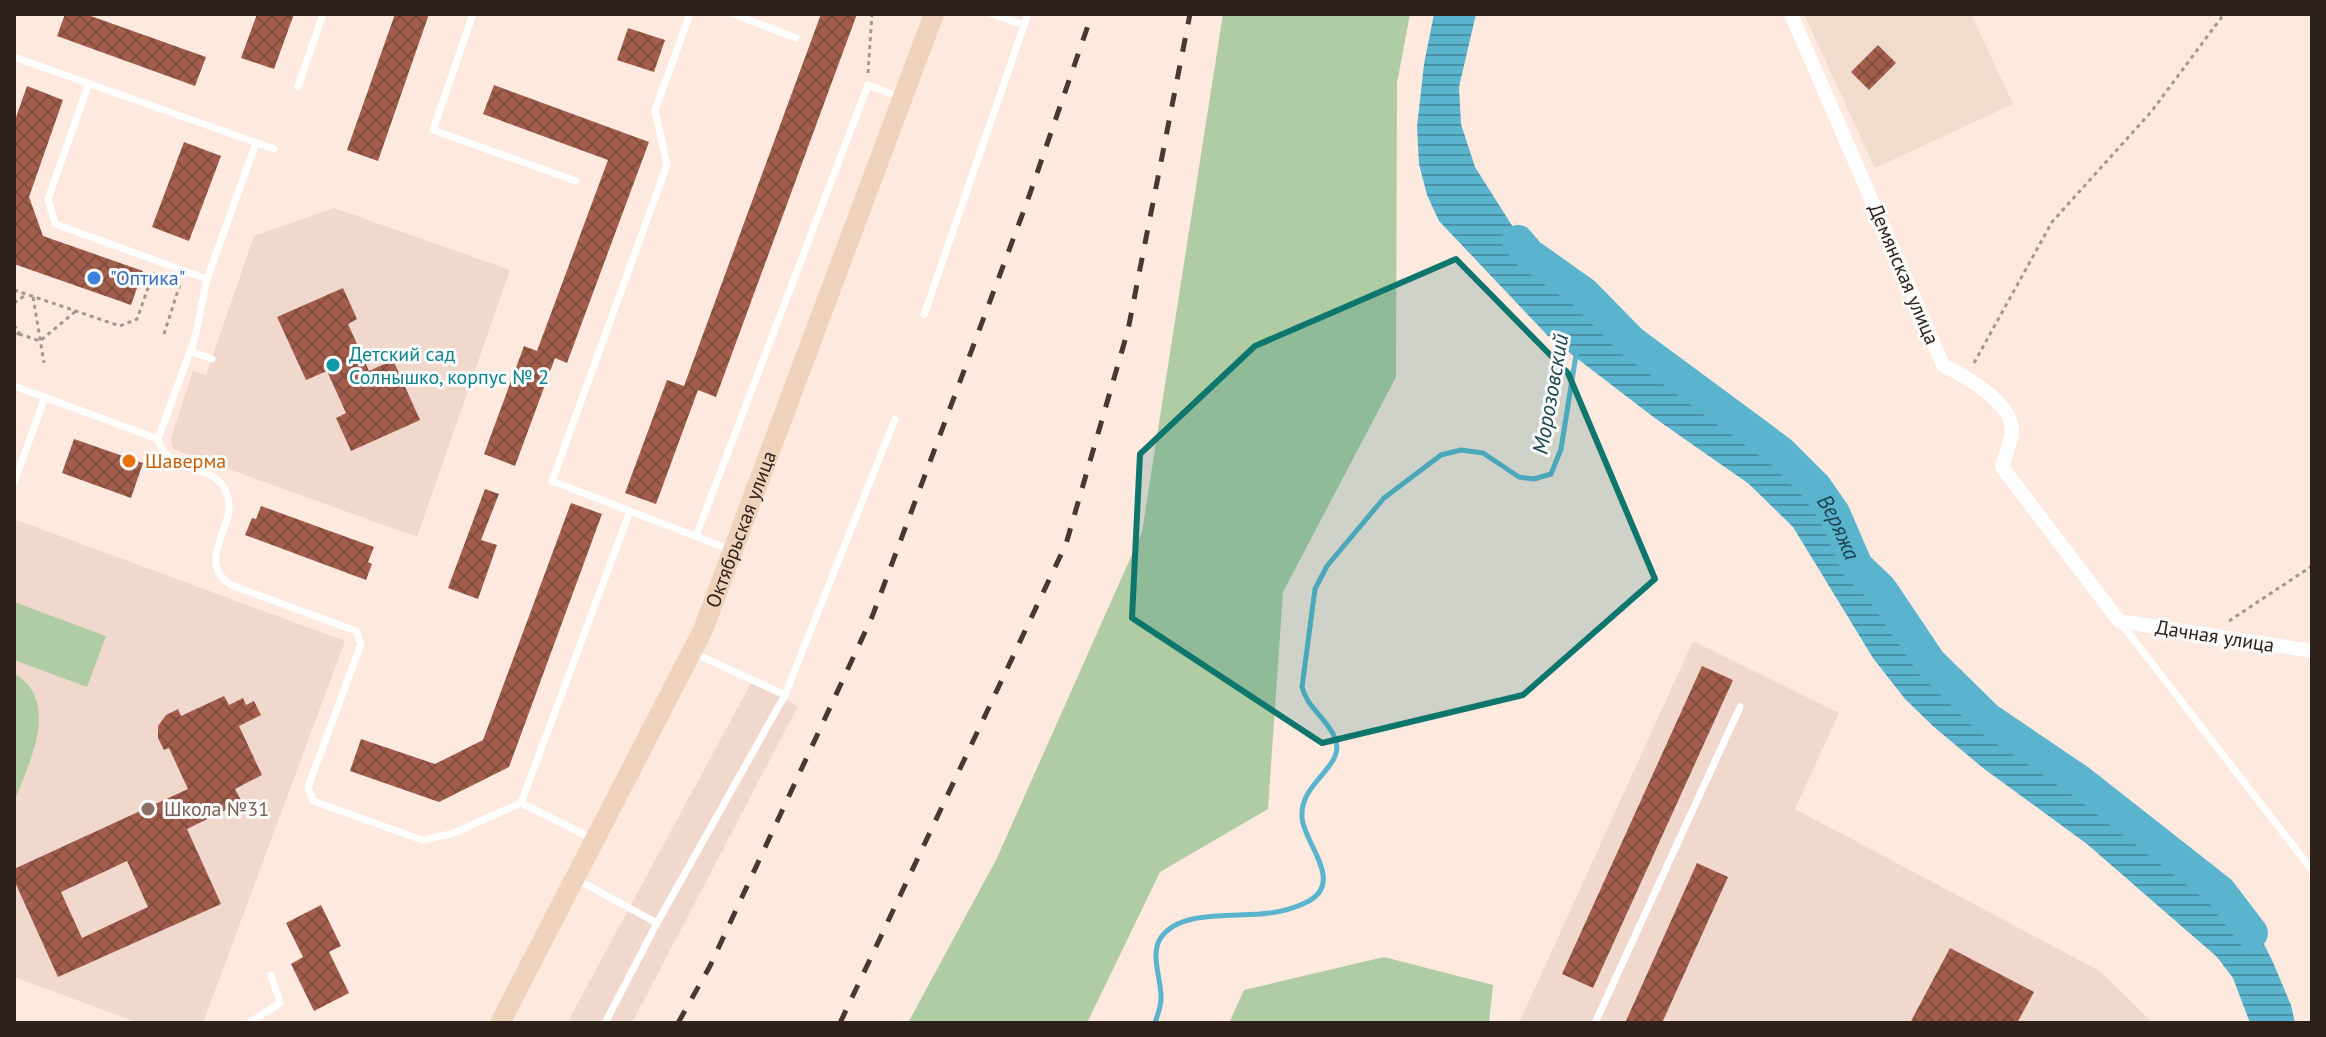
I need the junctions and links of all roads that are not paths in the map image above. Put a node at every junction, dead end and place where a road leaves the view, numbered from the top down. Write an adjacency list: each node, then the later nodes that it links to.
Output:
1 (323, 14): 13 (lane)
2 (473, 14): 17 (lane)
3 (690, 14): 27 (lane)
4 (733, 14): 10 (lane)
5 (934, 14): 14 (main road, Октябрьская улица)
6 (992, 14): 9 (lane)
7 (1028, 14): 9 (lane)
8 (1791, 14): 30 (street, Демянская улица)
9 (1024, 25): 19 (lane)
10 (796, 38)
11 (14, 57): 12 (lane)
12 (89, 83): 15 (lane); 18 (lane)
13 (298, 87)
14 (904, 99): 28 (lane); 29 (main road, Октябрьская улица)
15 (256, 143): 16 (lane); 18 (lane)
16 (274, 149)
17 (576, 181)
18 (207, 279): 20 (lane)
19 (924, 315)
20 (190, 351): 21 (lane); 25 (lane)
21 (212, 359)
22 (14, 386): 23 (lane)
23 (45, 397): 25 (lane); 26 (lane)
24 (895, 419): 33 (lane)
25 (158, 439): 35 (lane)
26 (14, 483)
27 (630, 511): 28 (lane); 35 (lane)
28 (696, 536): 29 (lane)
29 (733, 550): 32 (main road, Октябрьская улица)
30 (2119, 621): 31 (street, Дачная улица); 37 (lane)
31 (2312, 651)
32 (692, 652): 33 (lane); 36 (main road, Октябрьская улица)
33 (785, 695): 39 (lane)
34 (1740, 707): 44 (lane)
35 (521, 803): 36 (lane)
36 (595, 840): 38 (main road, Октябрьская улица)
37 (2312, 870)
38 (575, 878): 39 (lane); 42 (main road, Октябрьская улица)
39 (657, 923): 43 (lane)
40 (271, 975): 41 (lane)
41 (249, 1023)
42 (500, 1023)
43 (605, 1023)
44 (1595, 1023)

